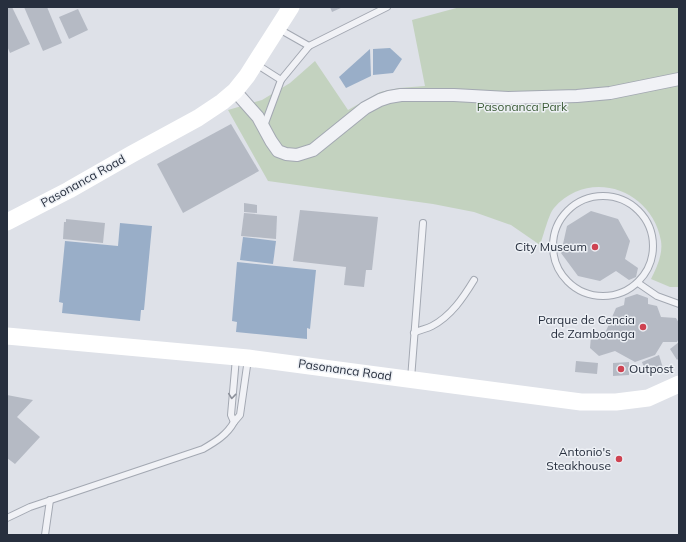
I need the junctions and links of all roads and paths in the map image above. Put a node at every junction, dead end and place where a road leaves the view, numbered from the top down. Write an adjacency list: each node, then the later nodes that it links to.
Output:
1 (291, 7): 3 (street, Pasonanca Road)
2 (387, 7): 4 (lane)
3 (276, 28): 4 (lane); 5 (street, Pasonanca Road)
4 (309, 46): 7 (lane)
5 (255, 63): 7 (lane); 8 (street, Pasonanca Road)
6 (679, 79): 9 (street)
7 (281, 80): 9 (lane)
8 (235, 91): 9 (street); 10 (street, Pasonanca Road)
9 (263, 127)
10 (7, 222)
11 (423, 223): 15 (lane)
12 (474, 280): 15 (lane)
13 (638, 283): 13 (lane); 14 (lane)
14 (679, 304)
15 (414, 333): 18 (lane)
16 (9, 337): 17 (street, Pasonanca Road)
17 (242, 357): 18 (street, Pasonanca Road); 20 (lane, one-way to 20); 20 (lane)
18 (411, 379): 19 (street, Pasonanca Road)
19 (679, 384)
20 (234, 422): 21 (lane)
21 (50, 500): 22 (lane); 23 (lane)
22 (7, 518)
23 (45, 535)

